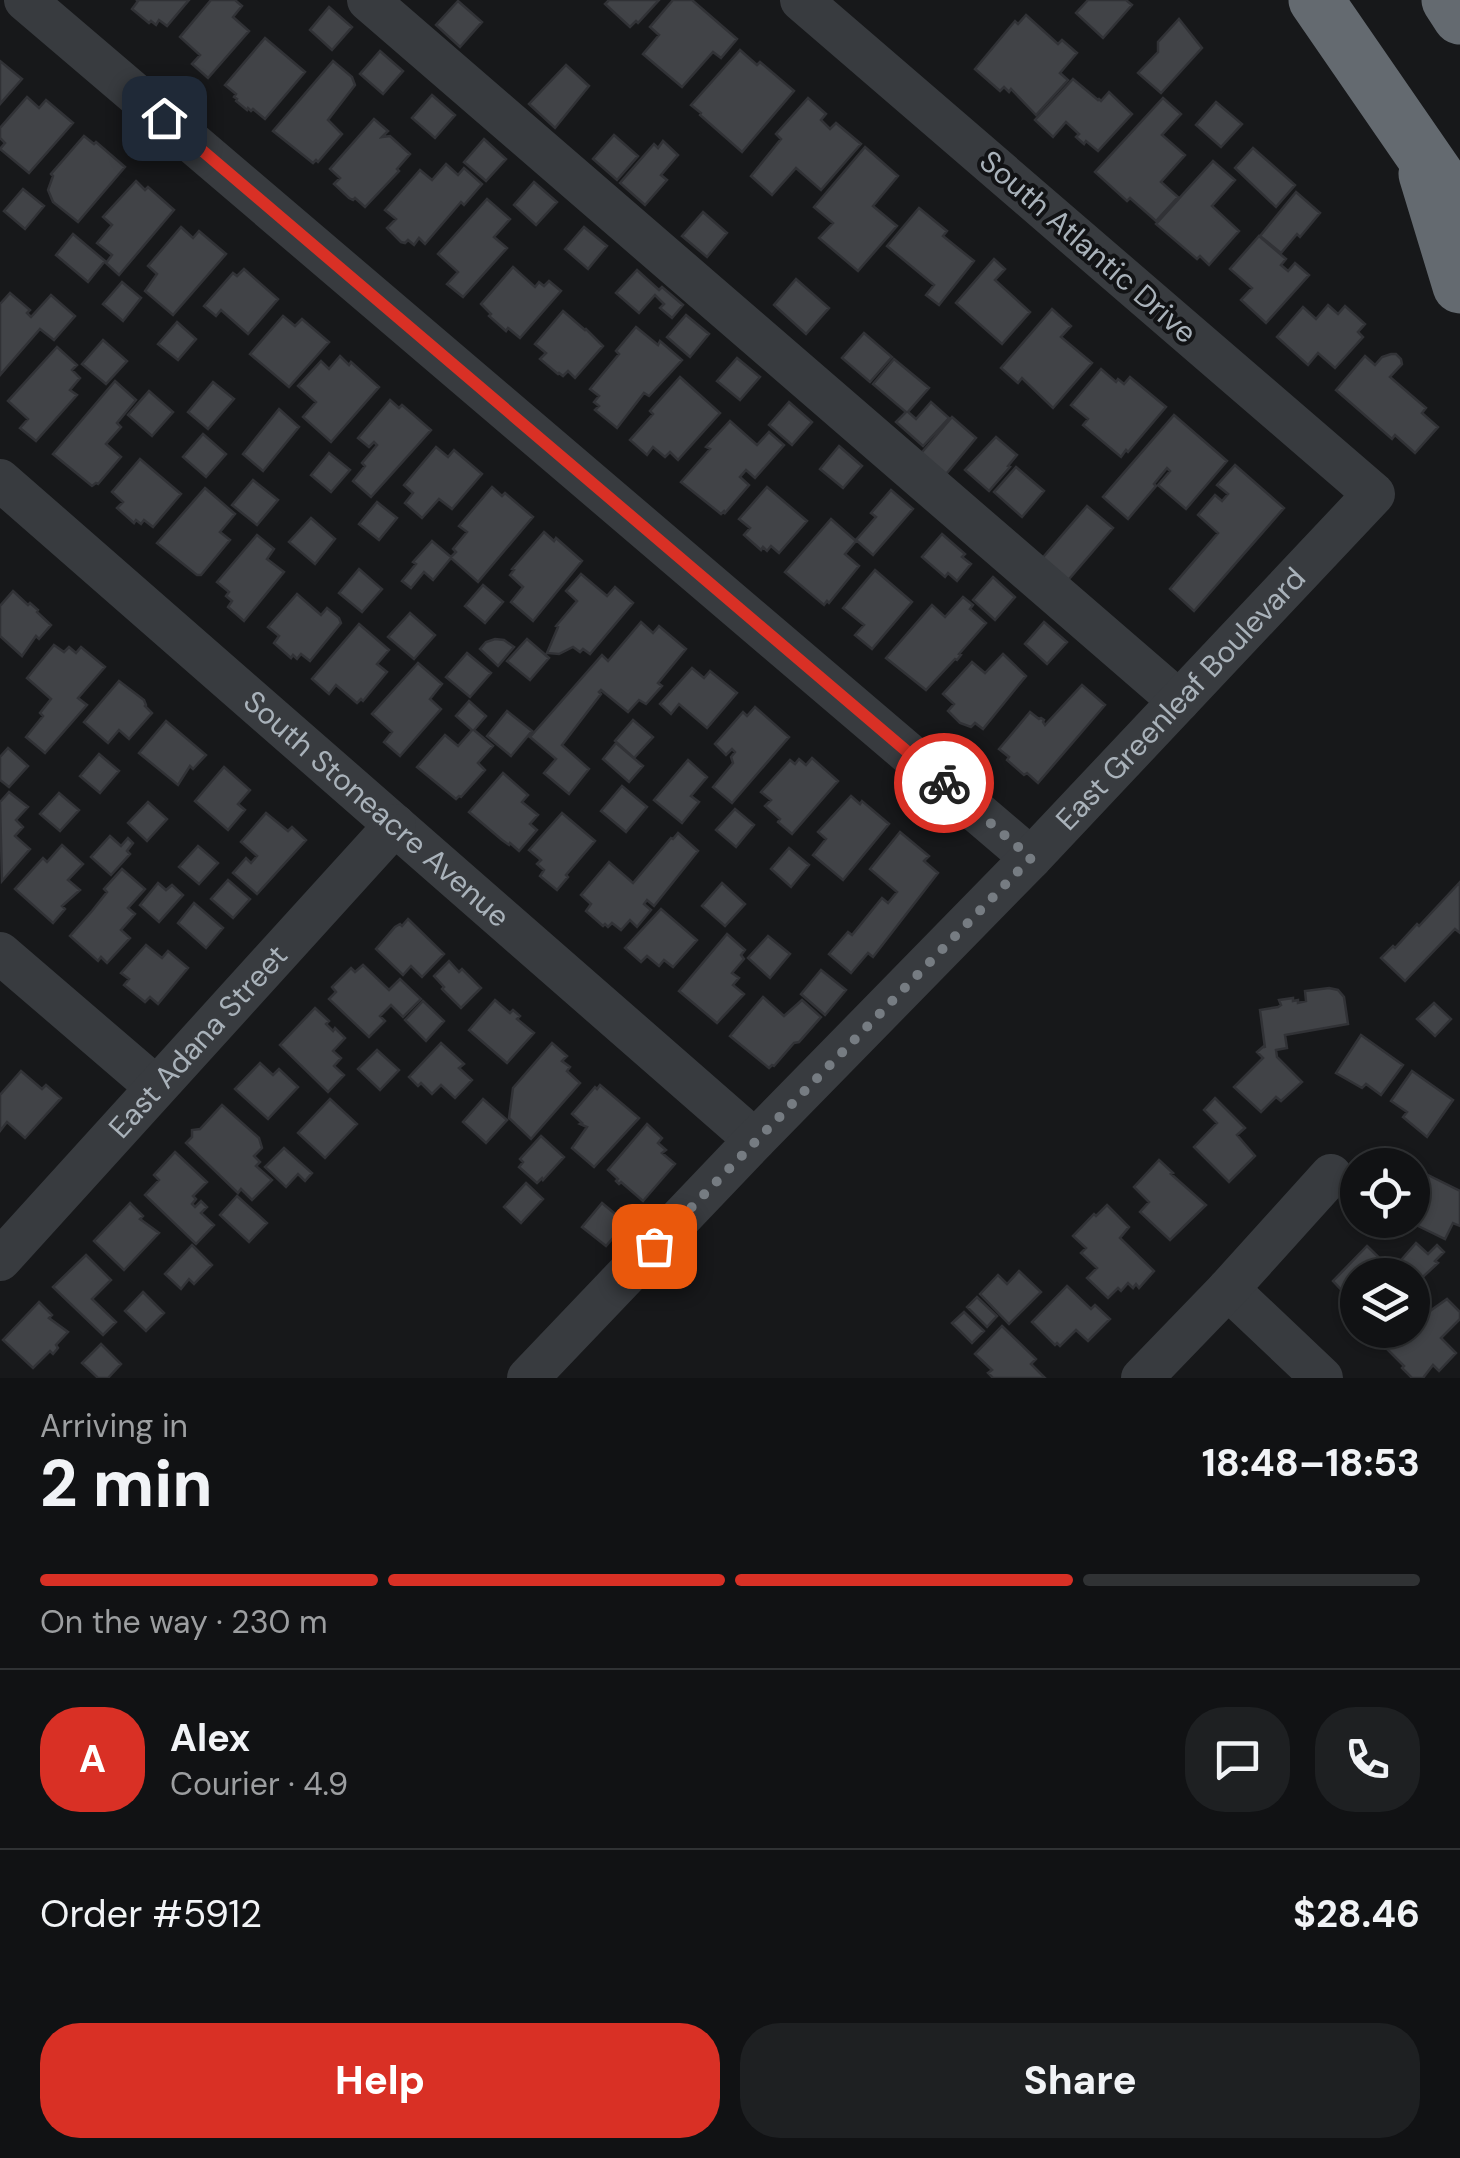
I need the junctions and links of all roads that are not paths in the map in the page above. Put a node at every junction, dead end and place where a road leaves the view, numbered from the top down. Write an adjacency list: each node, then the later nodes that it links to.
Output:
1 (25, 0): 14 (street)
2 (368, 0): 12 (street)
3 (802, 0): 11 (street, South Atlantic Drive)
4 (1316, 0): 7 (highway)
5 (1449, 0): 6 (highway)
6 (1460, 17)
7 (1419, 152): 8 (highway); 9 (highway)
8 (1460, 209)
9 (1460, 286)
10 (0, 480): 13 (street, South Stoneacre Avenue)
11 (1374, 494): 12 (street, East Greenleaf Boulevard)
12 (1179, 701): 14 (street, East Greenleaf Boulevard)
13 (395, 825): 16 (street, East Adana Street); 17 (street, South Stoneacre Avenue)
14 (1031, 858): 17 (street, East Greenleaf Boulevard)
15 (0, 953): 16 (street)
16 (156, 1087): 19 (street, East Adana Street)
17 (754, 1140): 21 (street, East Greenleaf Boulevard)
18 (1332, 1176): 20 (street)
19 (0, 1260)
20 (1228, 1289): 22 (street); 23 (street)
21 (528, 1378)
22 (1142, 1378)
23 (1322, 1378)

